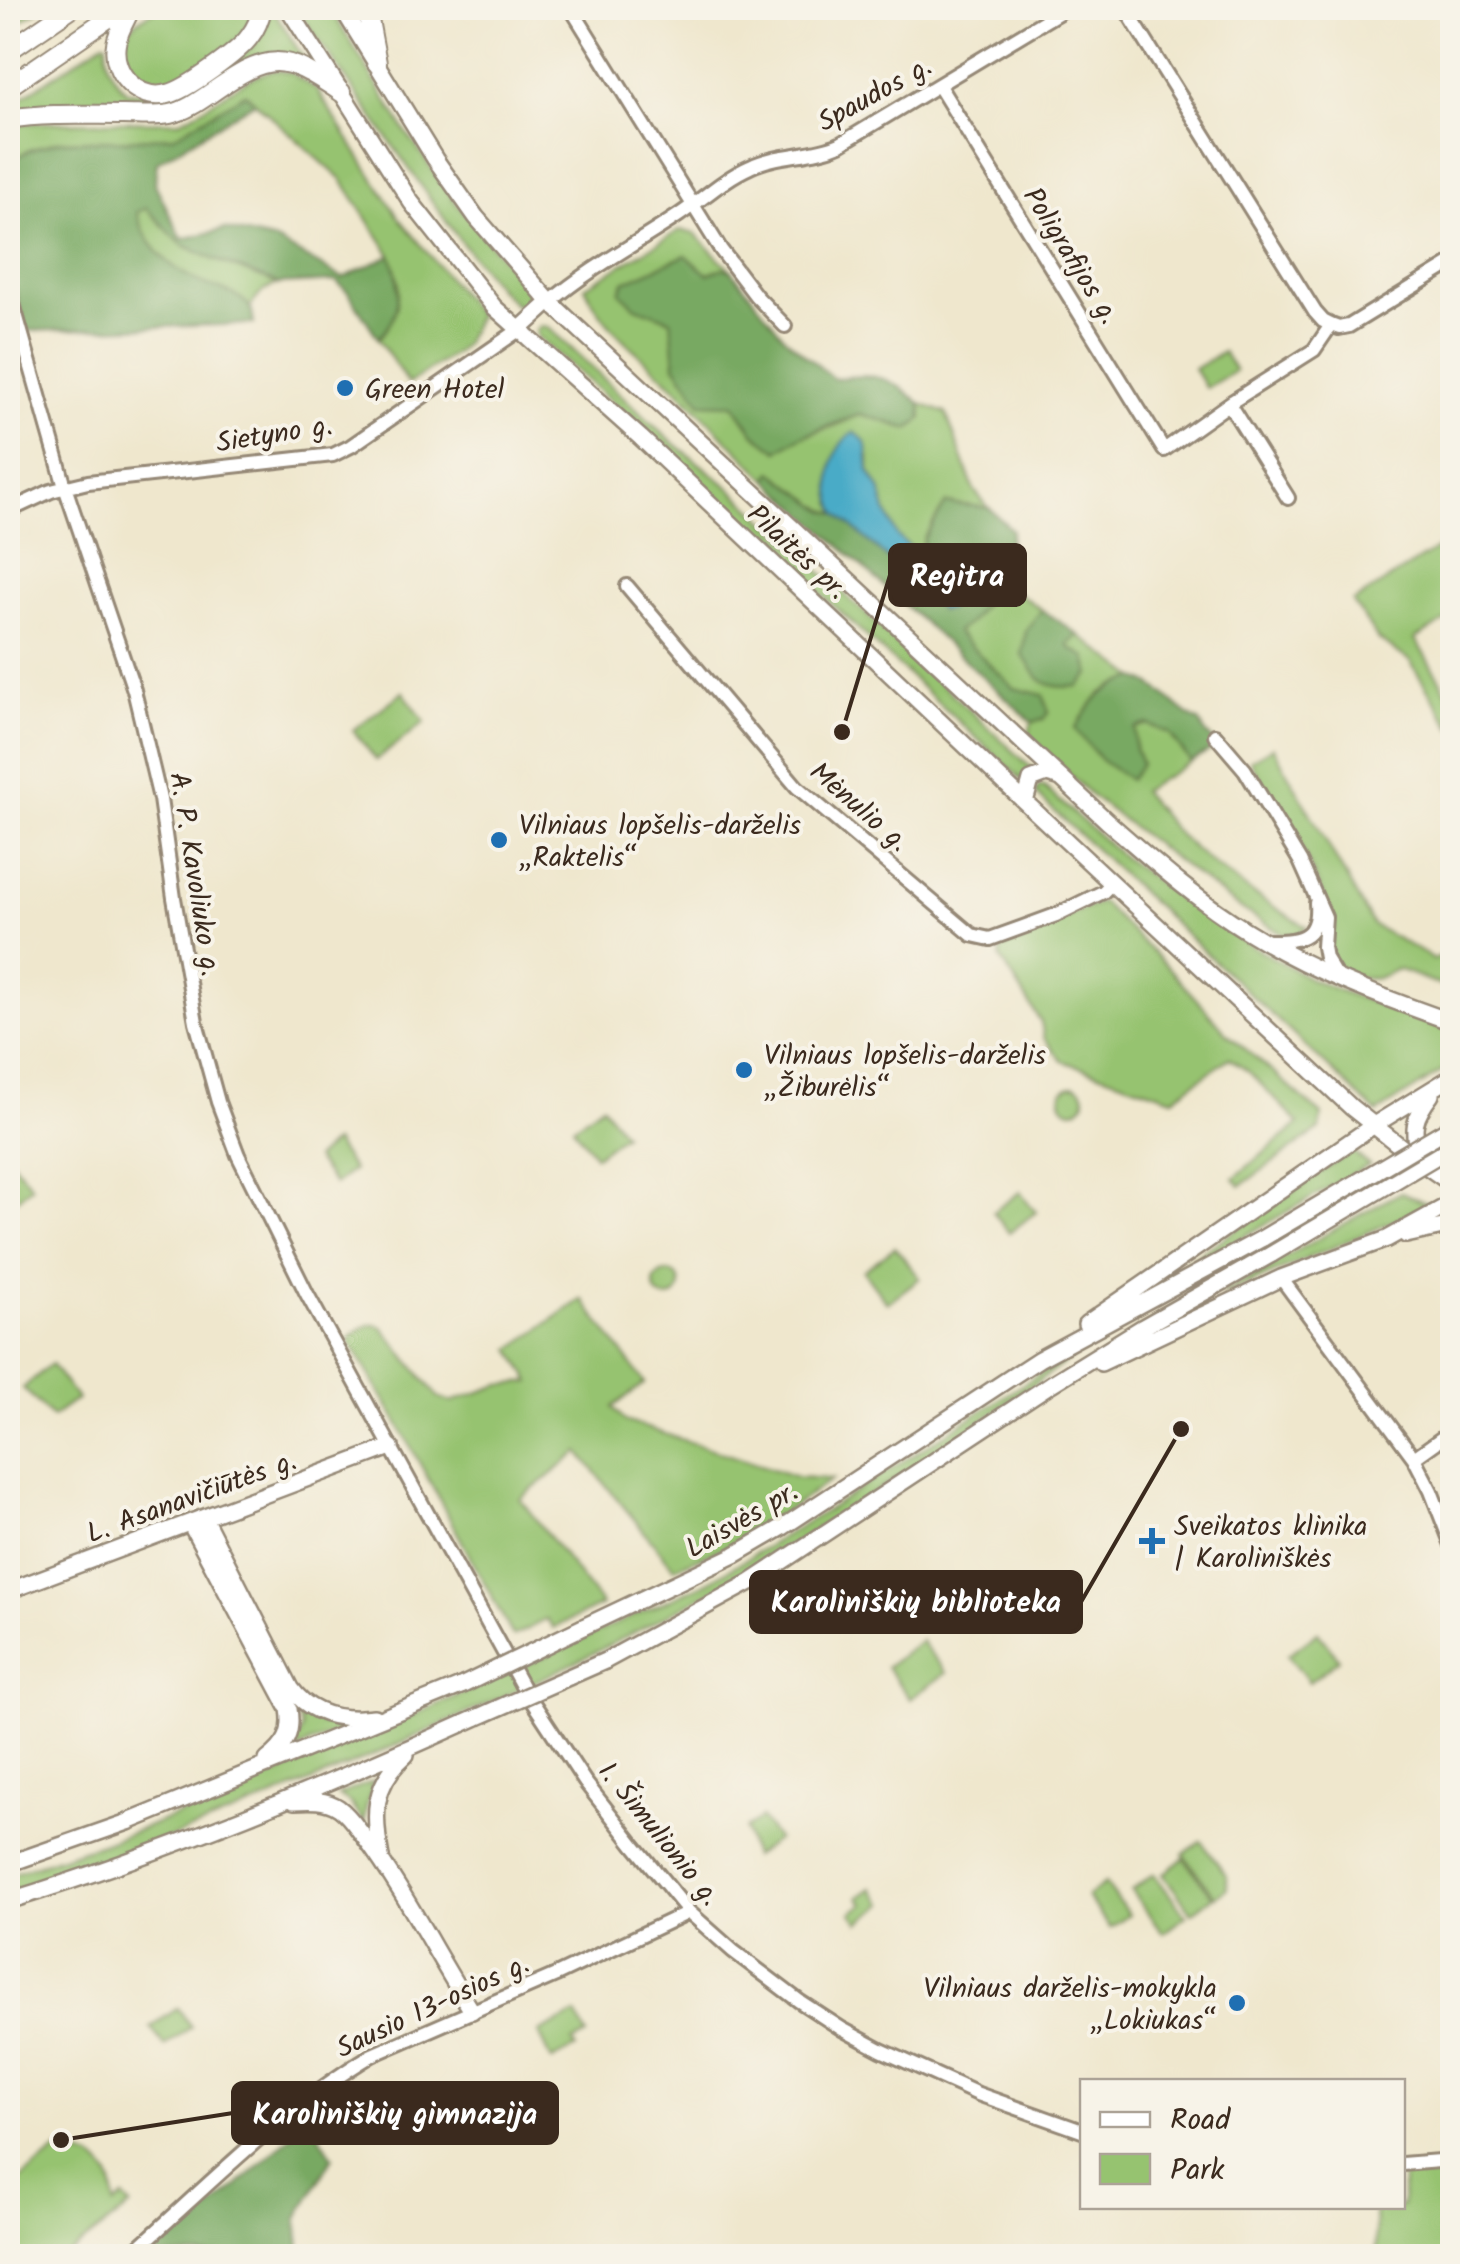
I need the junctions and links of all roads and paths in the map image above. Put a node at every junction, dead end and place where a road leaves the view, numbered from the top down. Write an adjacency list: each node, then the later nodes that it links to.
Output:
1 (71, 8): 11 (highway)
2 (123, 8): 14 (highway)
3 (131, 8): 4 (highway)
4 (262, 8)
5 (288, 8): 15 (main road, Pilaitės pr.)
6 (342, 8): 12 (main road, Pilaitės pr.)
7 (372, 8): 12 (highway)
8 (571, 8): 17 (street)
9 (1066, 8): 13 (street, Spaudos g.)
10 (1125, 8): 21 (street)
11 (8, 51)
12 (377, 64): 20 (main road, Pilaitės pr.)
13 (939, 86): 17 (street, Spaudos g.); 24 (street, Poligrafijos g.)
14 (8, 87)
15 (341, 92): 16 (highway); 23 (main road, Pilaitės pr.)
16 (8, 120)
17 (692, 206): 20 (street, Spaudos g.); 22 (street)
18 (1452, 263): 21 (street)
19 (8, 286): 25 (street, A. P. Kavoliuko g.)
20 (550, 302): 23 (main road); 30 (main road, Pilaitės pr.)
21 (1331, 325): 24 (street)
22 (785, 326)
23 (518, 330): 25 (street, Sietyno g.); 31 (main road, Pilaitės pr.)
24 (1229, 404): 26 (street)
25 (66, 487): 27 (street, Sietyno g.); 50 (street, A. P. Kavoliuko g.)
26 (1288, 498)
27 (8, 511)
28 (627, 586): 32 (street, Mėnulio g.)
29 (1216, 735): 33 (street)
30 (1061, 778): 31 (main road); 34 (main road, Pilaitės pr.)
31 (1025, 802): 32 (main road, Pilaitės pr.)
32 (1112, 883): 38 (main road, Pilaitės pr.)
33 (1314, 891): 34 (street); 35 (street)
34 (1264, 941): 35 (main road, Pilaitės pr.)
35 (1337, 978): 36 (main road, Pilaitės pr.)
36 (1452, 1022)
37 (1446, 1081): 38 (main road); 41 (main road)
38 (1374, 1126): 41 (main road, Pilaitės pr.); 47 (main road)
39 (1452, 1126): 47 (main road, Laisvės pr., bridge)
40 (1452, 1147): 48 (main road, Laisvės pr., bridge)
41 (1418, 1161): 42 (main road, Pilaitės pr.)
42 (1452, 1184)
43 (1452, 1203): 45 (main road, Laisvės pr.)
44 (1452, 1225): 45 (main road)
45 (1387, 1239): 46 (main road, Laisvės pr.)
46 (1281, 1278): 48 (main road, Laisvės pr.); 51 (street)
47 (1039, 1359): 55 (main road, Laisvės pr., bridge)
48 (1052, 1384): 56 (main road, Laisvės pr., bridge)
49 (1452, 1431): 51 (street)
50 (392, 1446): 52 (main road, L. Asanavičiūtės g.); 62 (street, I. Šimulionio g.)
51 (1414, 1458): 53 (street)
52 (197, 1520): 54 (main road, L. Asanavičiūtės g.); 55 (main road); 57 (main road)
53 (1452, 1545)
54 (8, 1591)
55 (398, 1714): 57 (main road, Laisvės pr.)
56 (418, 1744): 58 (main road, Laisvės pr.); 59 (main road)
57 (248, 1774): 60 (main road, Laisvės pr.)
58 (275, 1804): 59 (main road); 61 (main road, Laisvės pr.)
59 (382, 1861): 63 (main road)
60 (8, 1864)
61 (8, 1901)
62 (689, 1912): 63 (street, Sausio 13-osios g.); 64 (street, I. Šimulionio g.)
63 (472, 2011): 67 (street, Sausio 13-osios g.)
64 (1080, 2130)
65 (1452, 2160): 66 (street)
66 (1405, 2164)
67 (130, 2256)

